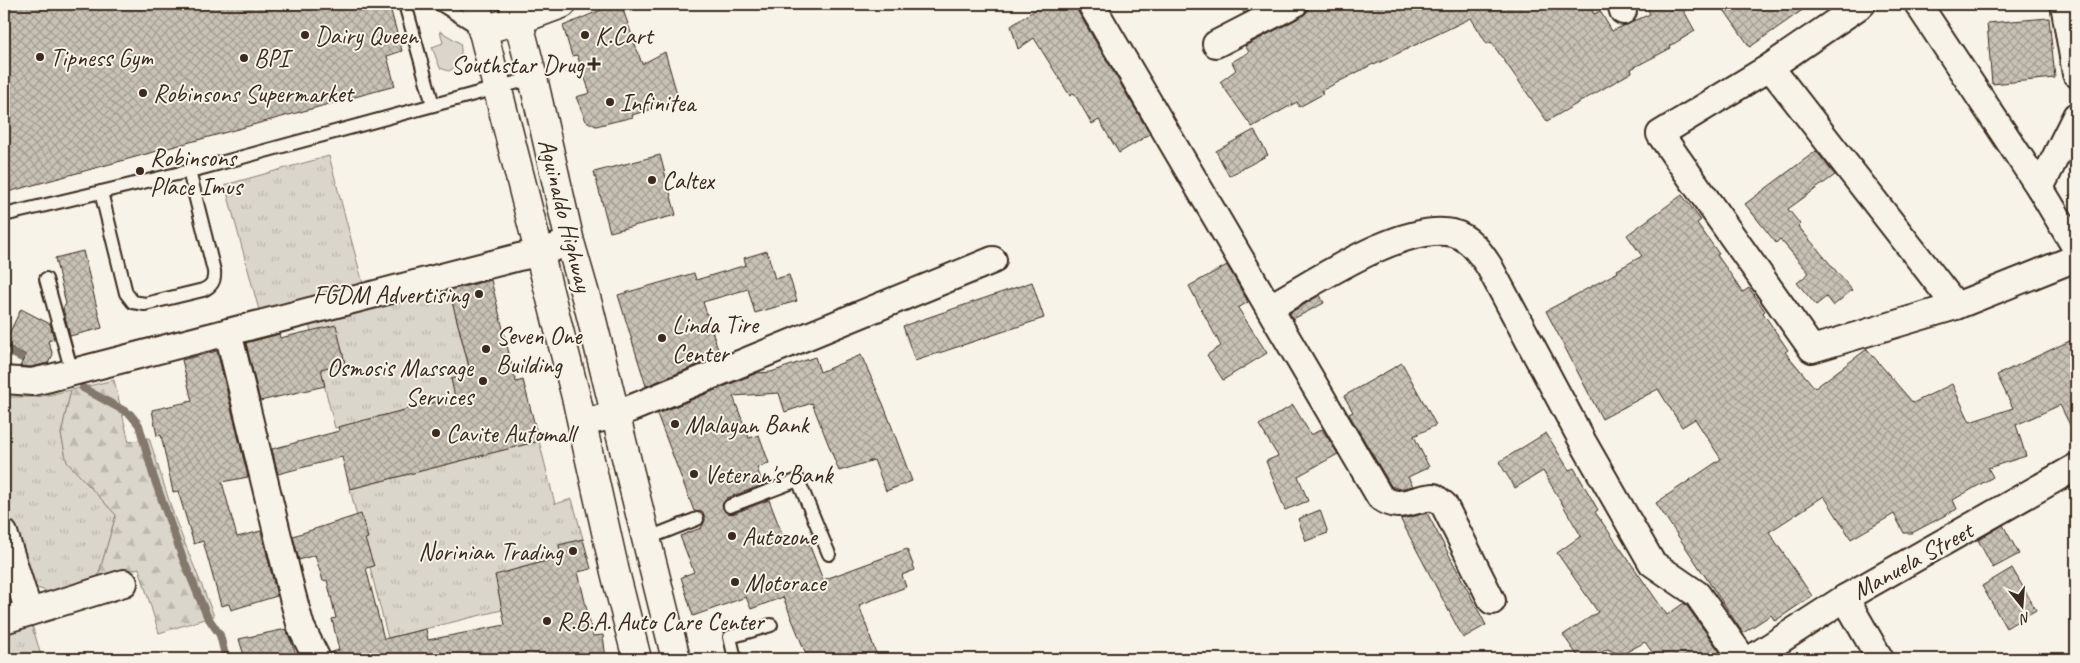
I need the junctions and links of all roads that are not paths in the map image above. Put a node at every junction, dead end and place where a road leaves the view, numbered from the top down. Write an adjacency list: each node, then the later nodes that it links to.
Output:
1 (405, 4): 17 (lane)
2 (440, 4): 11 (lane)
3 (476, 4): 11 (main road, Aguinaldo Highway)
4 (562, 4): 10 (main road)
5 (1091, 4): 30 (street)
6 (1294, 4): 12 (street)
7 (1862, 4): 13 (street)
8 (1918, 4): 20 (street)
9 (2064, 4): 14 (street)
10 (516, 12): 11 (main road); 15 (main road, Aguinaldo Highway)
11 (482, 30): 16 (main road, Aguinaldo Highway)
12 (1216, 44)
13 (1770, 67): 29 (street); 29 (street)
14 (2076, 74)
15 (533, 78): 16 (lane); 23 (main road, Aguinaldo Highway)
16 (497, 88): 17 (lane); 25 (main road, Aguinaldo Highway)
17 (433, 105): 19 (lane)
18 (2076, 116): 20 (street)
19 (189, 171): 21 (lane); 21 (lane)
20 (2040, 188): 24 (street)
21 (101, 192): 22 (lane)
22 (4, 215)
23 (570, 242): 25 (street); 34 (main road, Aguinaldo Highway)
24 (2076, 248)
25 (539, 253): 31 (street); 35 (main road, Aguinaldo Highway)
26 (2076, 258): 29 (street)
27 (993, 260): 34 (street)
28 (46, 279): 32 (lane)
29 (1956, 306)
30 (1270, 307): 44 (street); 52 (street)
31 (228, 332): 32 (street); 48 (street)
32 (72, 372): 33 (street)
33 (4, 380)
34 (615, 415): 35 (street); 40 (main road, Aguinaldo Highway)
35 (582, 423): 49 (main road, Aguinaldo Highway)
36 (2076, 467): 43 (street, Manuela Street)
37 (730, 506): 41 (lane)
38 (697, 519): 40 (lane)
39 (4, 533): 45 (street)
40 (646, 539): 50 (main road, Aguinaldo Highway)
41 (829, 554)
42 (124, 583): 45 (street)
43 (1845, 598): 53 (street, Manuela Street); 54 (street)
44 (1492, 601)
45 (29, 612): 46 (street)
46 (4, 620)
47 (772, 625): 51 (lane)
48 (317, 659)
49 (637, 659)
50 (676, 659)
51 (735, 659)
52 (1743, 659)
53 (1751, 659)
54 (1880, 659)

